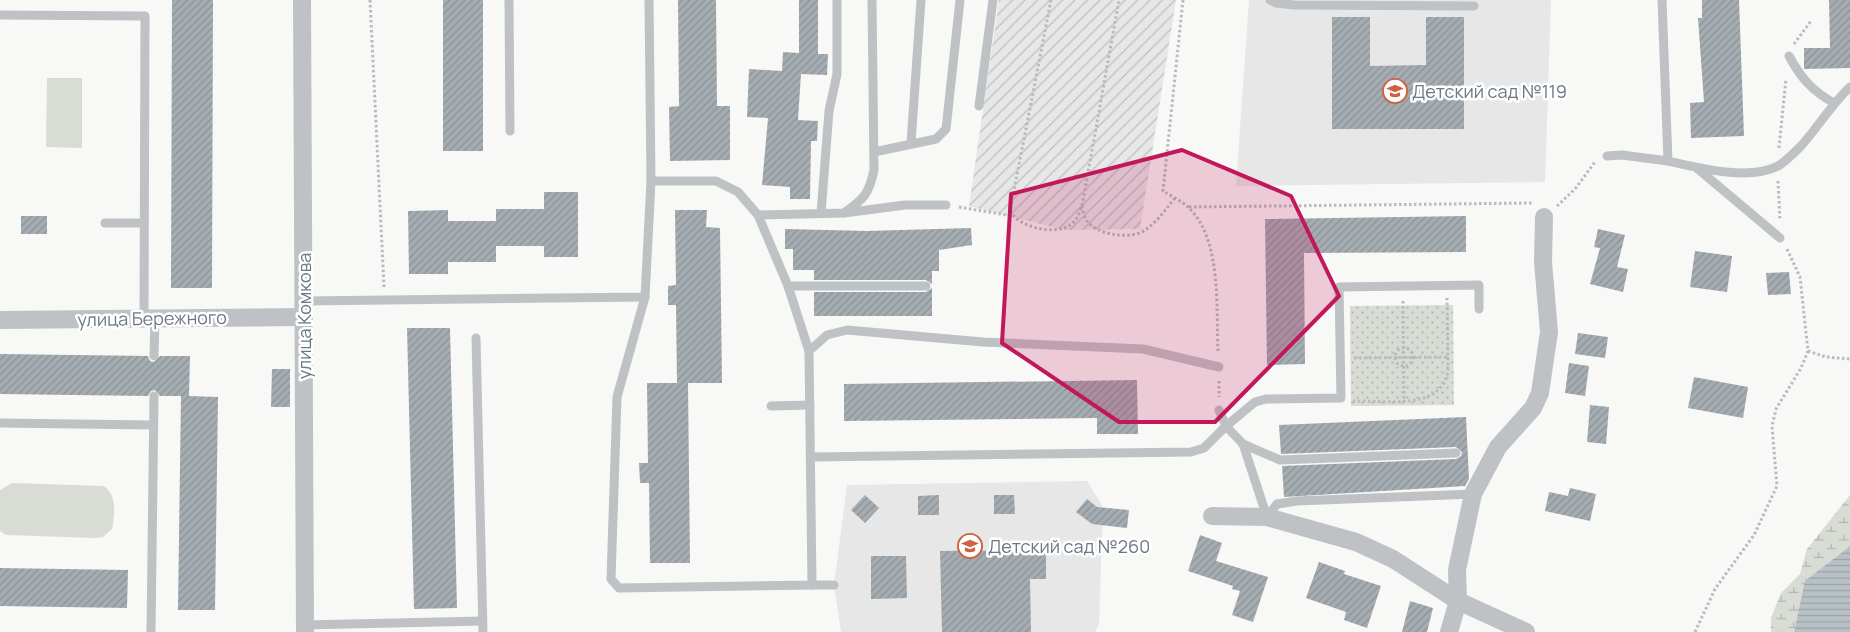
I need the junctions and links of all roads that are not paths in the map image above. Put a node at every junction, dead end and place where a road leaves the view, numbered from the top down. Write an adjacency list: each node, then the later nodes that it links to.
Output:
1 (302, 0): 35 (street, улица Комкова)
2 (509, 0): 17 (lane)
3 (649, 0): 23 (lane)
4 (837, 0): 26 (lane)
5 (872, 0): 19 (lane)
6 (921, 0): 18 (lane)
7 (960, 0): 18 (lane)
8 (993, 0): 16 (lane)
9 (1270, 0): 11 (lane)
10 (1662, 0): 21 (lane)
11 (1474, 6)
12 (0, 15): 30 (lane)
13 (1788, 56): 15 (lane)
14 (1850, 87): 15 (lane)
15 (1834, 103): 22 (lane)
16 (979, 106)
17 (510, 131)
18 (912, 143): 19 (lane)
19 (874, 152): 27 (lane)
20 (1607, 156): 21 (lane)
21 (1668, 162): 22 (lane)
22 (1697, 168): 31 (lane)
23 (651, 181): 28 (lane); 34 (lane)
24 (946, 205): 27 (lane)
25 (1548, 210): 53 (street)
26 (821, 213): 27 (lane); 28 (lane)
27 (844, 213)
28 (758, 215): 32 (lane)
29 (105, 223): 30 (lane)
30 (144, 223): 37 (lane)
31 (1780, 238)
32 (788, 286): 33 (lane); 40 (lane)
33 (926, 286)
34 (645, 297): 35 (lane); 56 (lane)
35 (304, 309): 37 (street, улица Бережного); 60 (street, улица Комкова)
36 (1479, 309): 49 (lane)
37 (149, 317): 38 (street, улица Бережного); 41 (lane)
38 (0, 320)
39 (476, 338): 59 (lane)
40 (809, 351): 42 (lane); 44 (lane)
41 (154, 356)
42 (1218, 367)
43 (154, 396): 48 (lane)
44 (810, 405): 45 (lane); 52 (lane)
45 (771, 406)
46 (1219, 410): 49 (lane)
47 (0, 423): 48 (lane)
48 (153, 425): 61 (lane)
49 (1226, 426): 50 (lane); 52 (lane)
50 (1243, 444): 51 (lane); 55 (lane)
51 (1456, 453)
52 (811, 457): 56 (lane)
53 (1473, 494): 55 (lane); 58 (street)
54 (1212, 516): 55 (street)
55 (1267, 517): 58 (street)
56 (812, 585): 57 (lane)
57 (834, 585)
58 (1458, 601): 63 (street); 64 (street)
59 (482, 621): 60 (lane); 62 (lane)
60 (305, 629)
61 (152, 632)
62 (483, 632)
63 (1449, 632)
64 (1526, 632)

